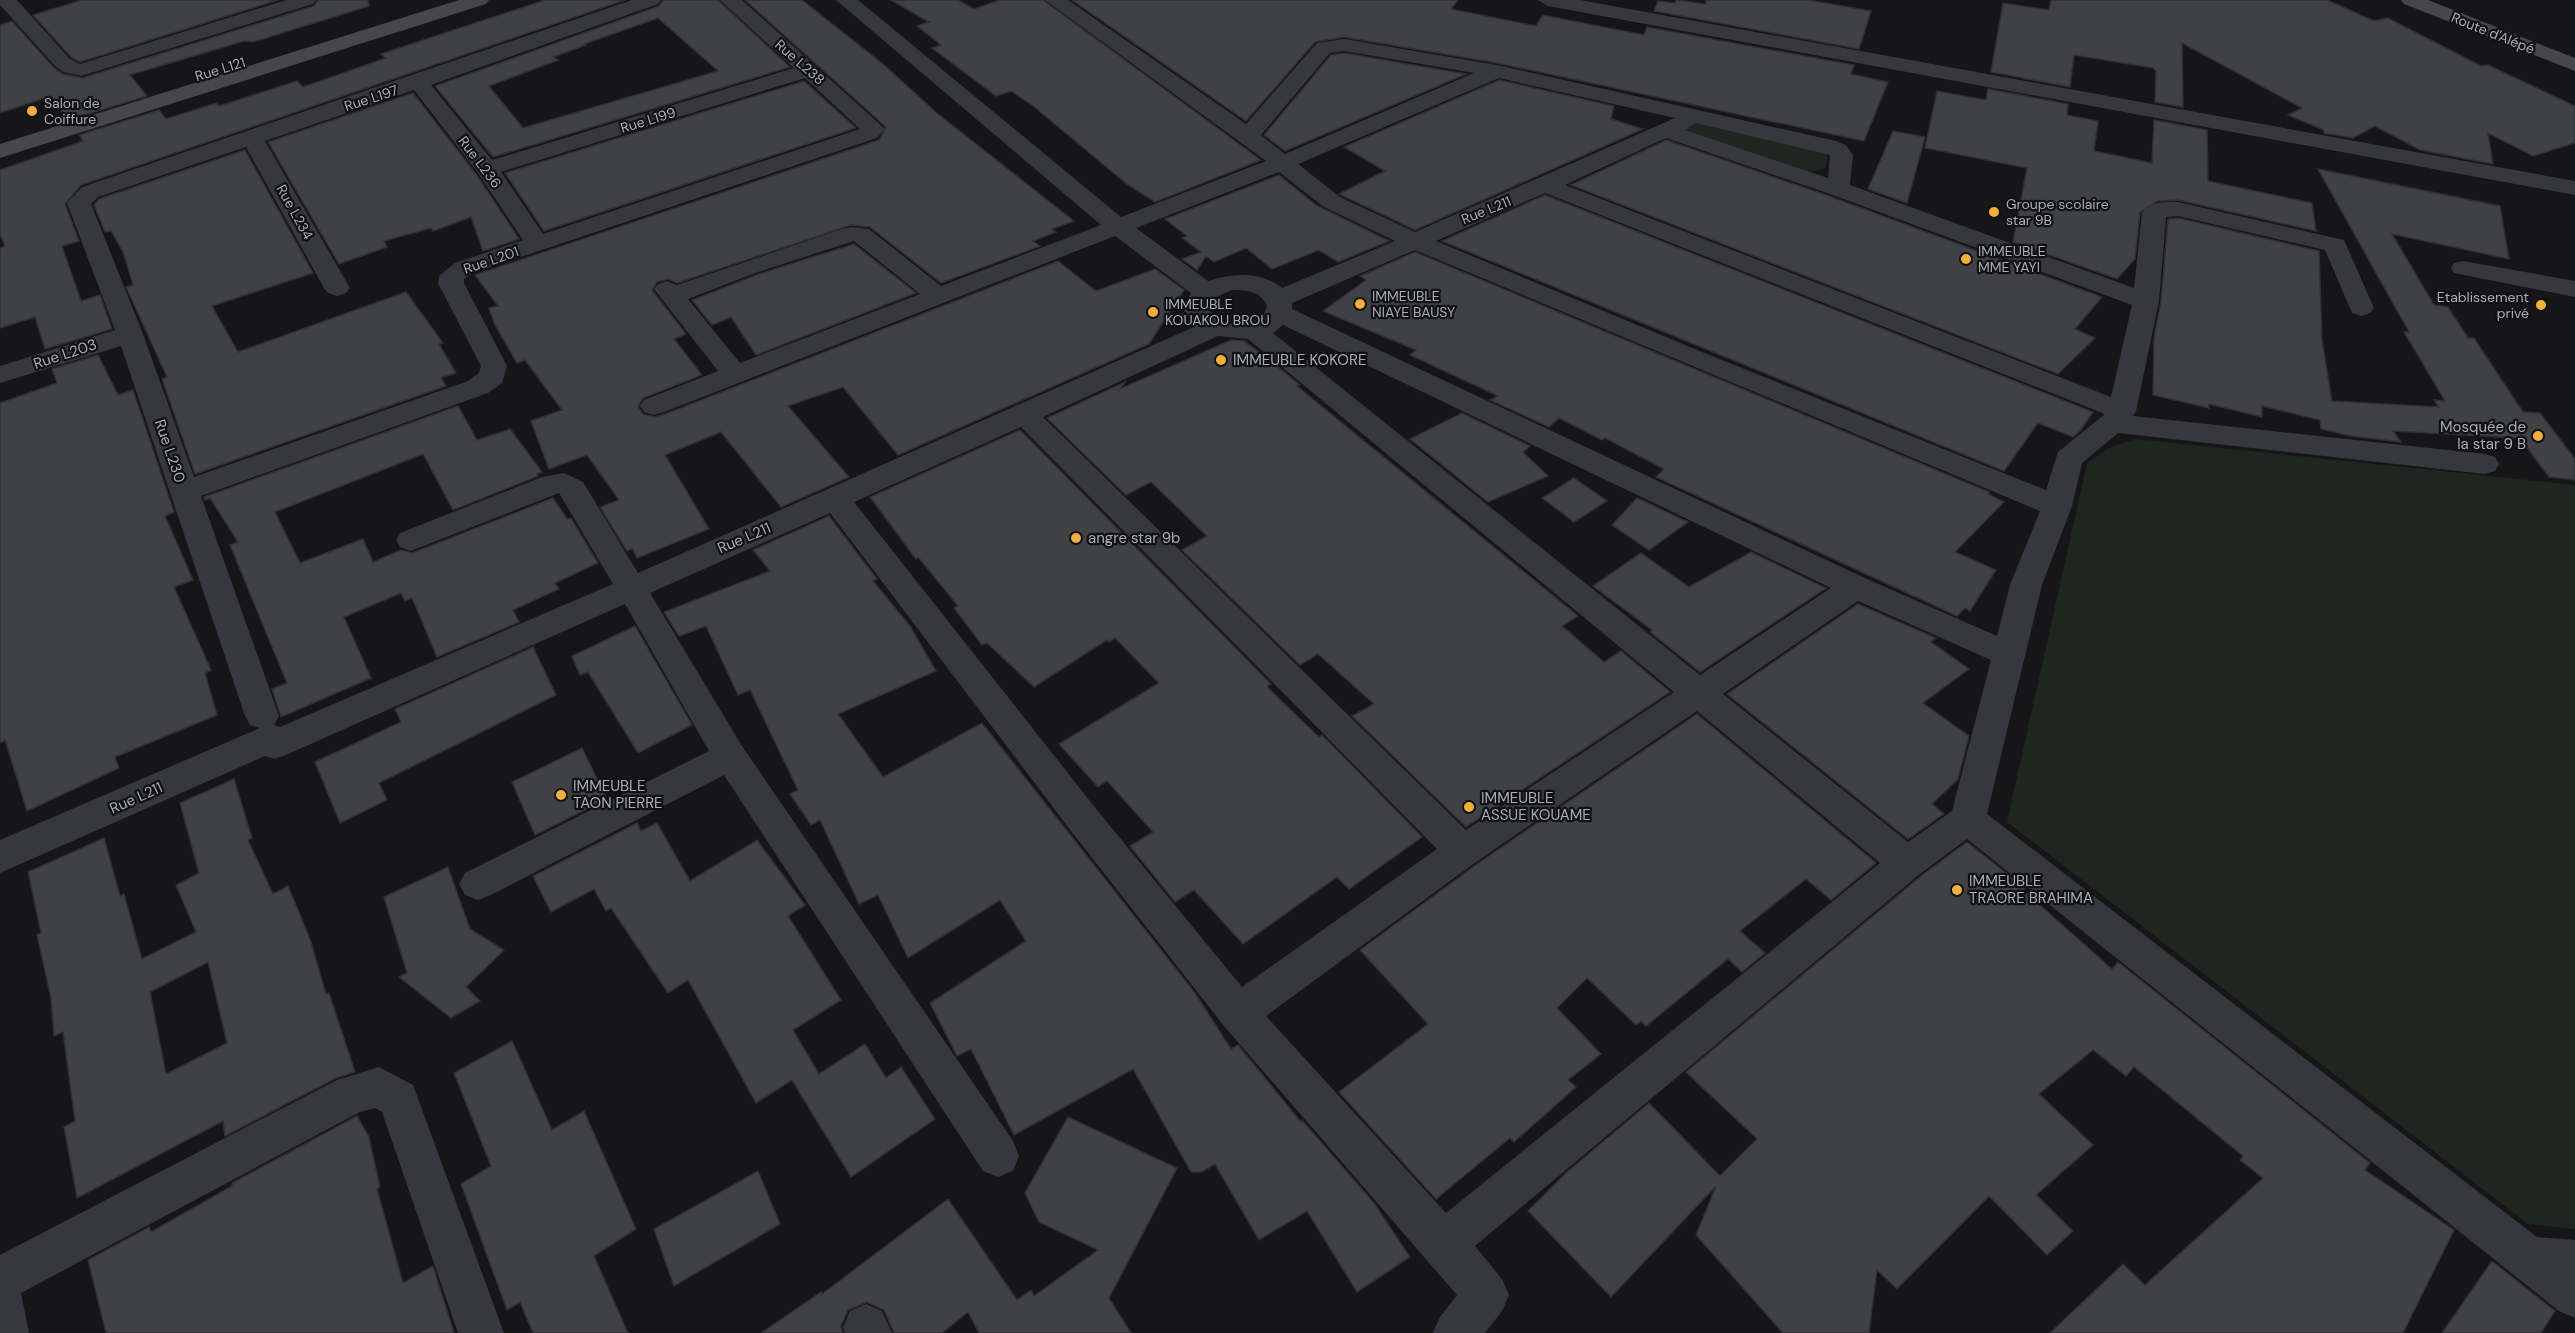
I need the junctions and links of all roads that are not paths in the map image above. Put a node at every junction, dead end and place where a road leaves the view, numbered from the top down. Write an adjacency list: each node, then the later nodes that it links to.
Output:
1 (8, 0): 12 (street)
2 (306, 0): 12 (street)
3 (440, 0): 22 (main road, Rue L121)
4 (479, 0): 23 (main road)
5 (651, 0): 16 (street, Rue L197)
6 (730, 0): 14 (street, Rue L238)
7 (846, 0): 30 (street)
8 (1055, 0): 20 (street)
9 (1548, 0): 27 (street)
10 (2411, 0): 13 (main road, Route d'Alépé)
11 (220, 7): 12 (street)
12 (236, 21)
13 (2575, 65)
14 (809, 70): 18 (street, Rue L238); 25 (street, Rue L199)
15 (1497, 71): 17 (street); 20 (street); 24 (street)
16 (418, 82): 21 (street, Rue L197); 25 (street, Rue L236)
17 (1692, 117): 19 (street, Rue L211); 28 (street)
18 (872, 124): 32 (street, Rue L201)
19 (1666, 131): 26 (street, Rue L211); 28 (street)
20 (1248, 136): 24 (street)
21 (252, 137): 29 (street, Rue L197); 34 (street, Rue L234)
22 (0, 138)
23 (0, 152)
24 (1281, 163): 30 (street); 31 (street)
25 (487, 170): 32 (street, Rue L236)
26 (1545, 185): 31 (street, Rue L211); 48 (street)
27 (2575, 188)
28 (1838, 189): 38 (street)
29 (90, 192): 43 (street, Rue L230)
30 (1116, 225): 36 (street); 37 (street)
31 (1413, 240): 39 (street, Rue L211); 52 (street)
32 (538, 245): 50 (street, Rue L201)
33 (2463, 268): 35 (street)
34 (337, 288)
35 (2575, 289)
36 (1205, 291): 39 (street); 41 (street)
37 (939, 297): 45 (street); 45 (street)
38 (2146, 301): 40 (street); 48 (street)
39 (1279, 306): 42 (street); 55 (street)
40 (2361, 308)
41 (1214, 328): 42 (street); 47 (street, Rue L211)
42 (1253, 330): 57 (street)
43 (129, 333): 44 (street, Rue L203); 50 (street, Rue L230)
44 (0, 375)
45 (735, 375): 46 (street)
46 (654, 406)
47 (1026, 416): 51 (street, Rue L211); 61 (street)
48 (2118, 417): 49 (street); 52 (street)
49 (2485, 464)
50 (184, 491): 58 (street, Rue L230)
51 (836, 498): 54 (street, Rue L211); 65 (street)
52 (2057, 506): 56 (street)
53 (411, 540): 54 (street)
54 (631, 586): 58 (street, Rue L211); 59 (street)
55 (1856, 587): 56 (street); 57 (street)
56 (2010, 655): 60 (street)
57 (1697, 691): 61 (street); 63 (street)
58 (269, 733): 62 (street, Rue L211)
59 (730, 756): 64 (street); 66 (street)
60 (1968, 819): 63 (street); 68 (street)
61 (1462, 851): 65 (street)
62 (0, 857)
63 (1907, 863): 67 (street)
64 (478, 884)
65 (1239, 1013): 67 (street)
66 (998, 1156)
67 (1444, 1243): 75 (street)
68 (2530, 1259): 69 (street); 71 (street)
69 (2575, 1263)
70 (0, 1279): 74 (street)
71 (2575, 1295)
72 (0, 1298): 73 (street)
73 (6, 1333)
74 (481, 1333)
75 (1455, 1333)

